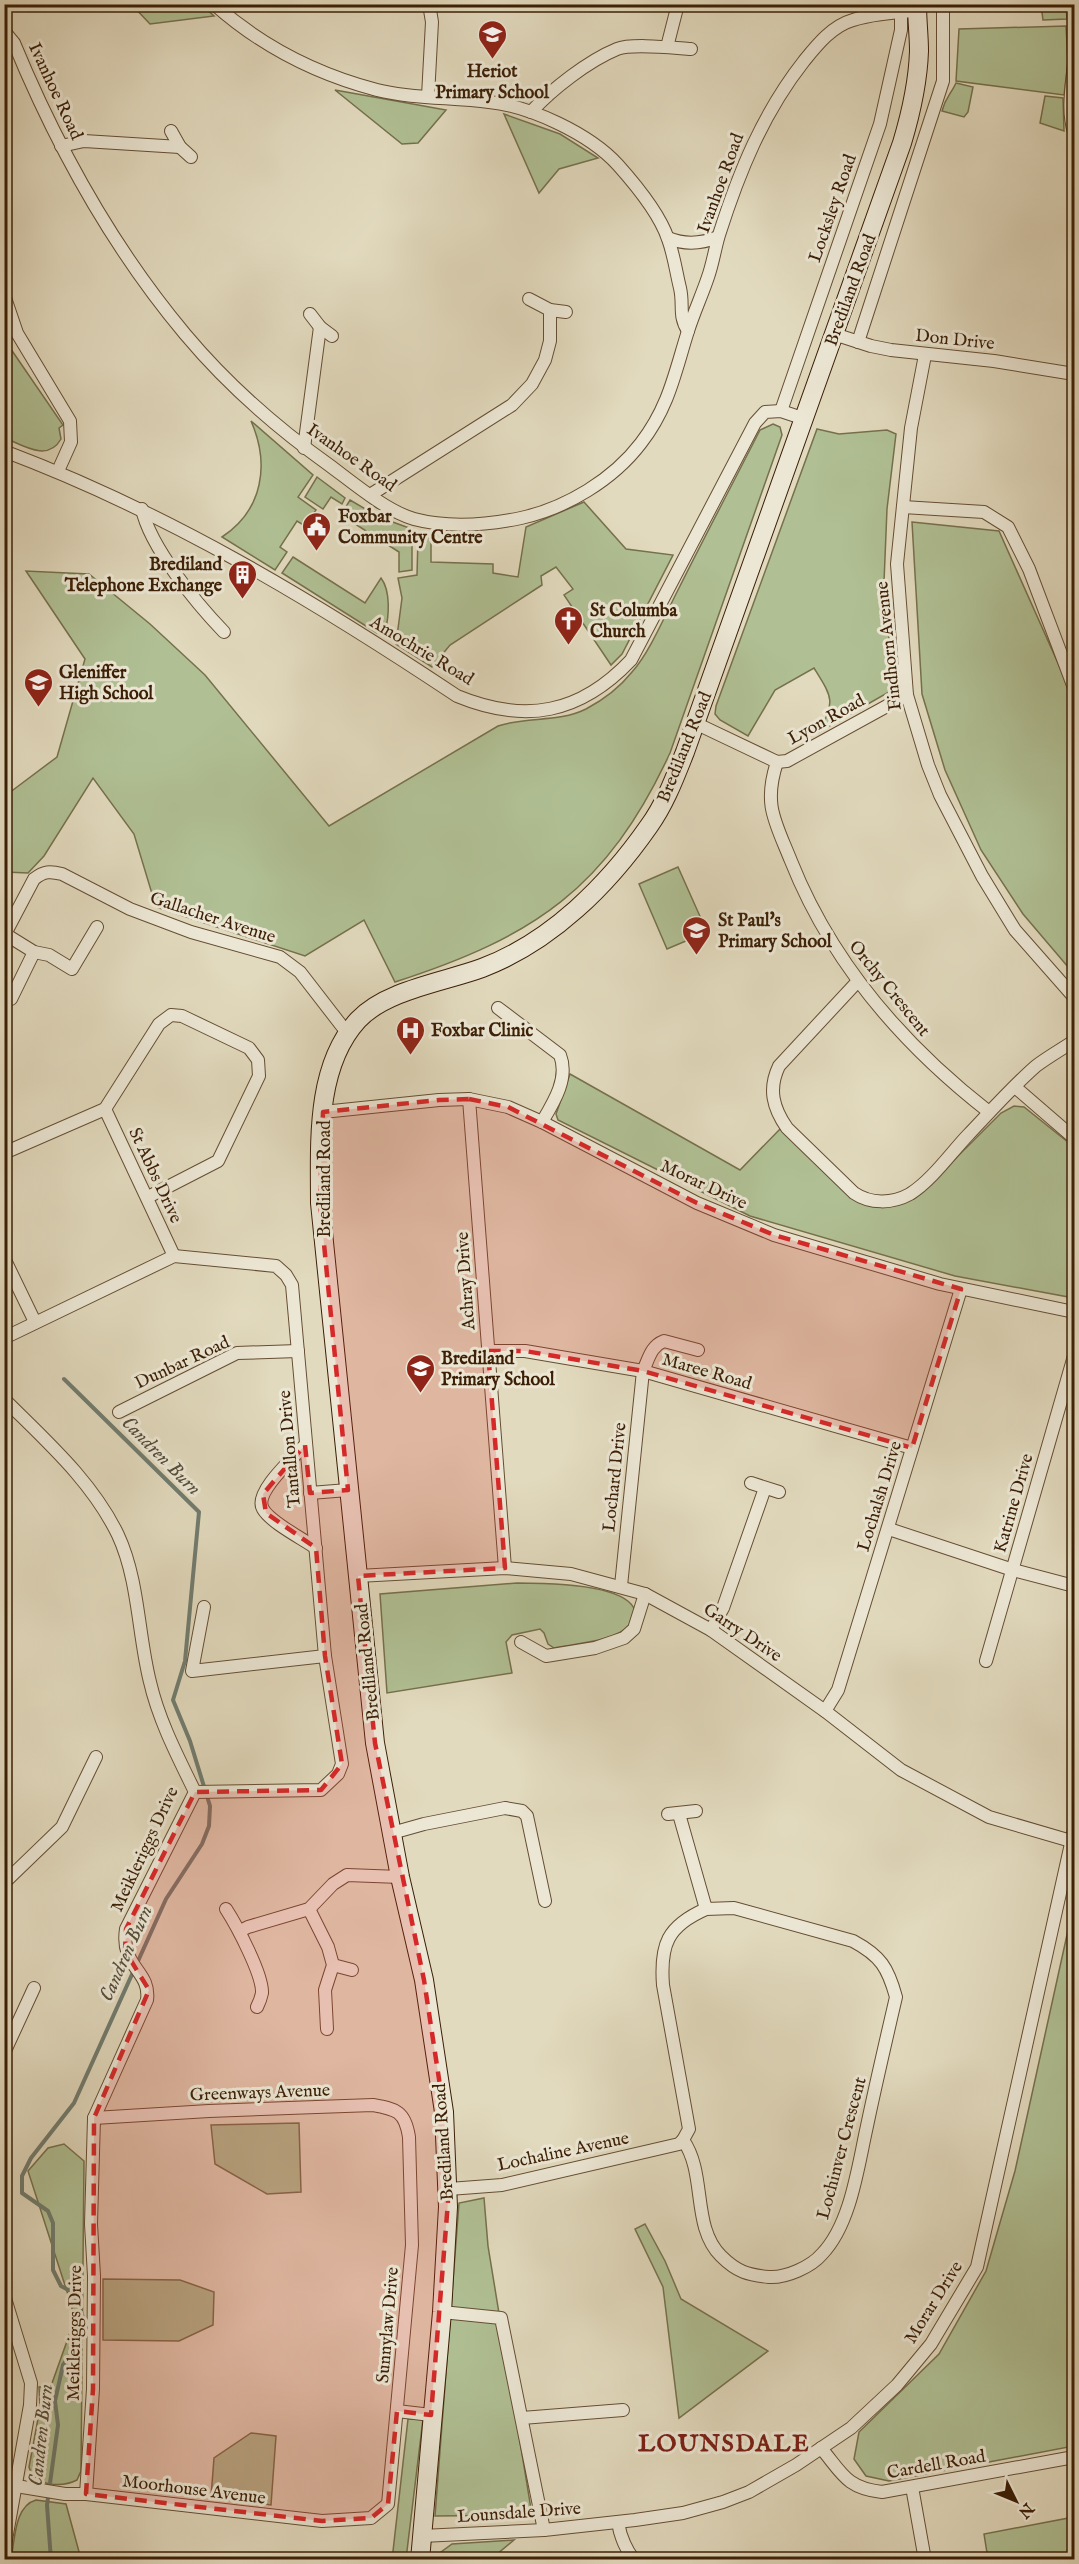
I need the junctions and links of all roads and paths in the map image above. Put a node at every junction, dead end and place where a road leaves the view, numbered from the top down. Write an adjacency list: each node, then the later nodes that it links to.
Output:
1 (214, 4): 10 (street)
2 (429, 4): 10 (street)
3 (678, 4): 7 (street)
4 (943, 4): 28 (street, Brediland Road)
5 (912, 9): 17 (street, Ivanhoe Road); 26 (street, Brediland Road); 31 (street, Locksley Road)
6 (4, 31): 14 (street, Ivanhoe Road)
7 (667, 47): 8 (street); 11 (street)
8 (692, 49)
9 (1074, 64): 13 (street)
10 (428, 96): 11 (street)
11 (531, 112): 18 (street)
12 (171, 131): 15 (street)
13 (1074, 132)
14 (61, 146): 15 (street); 33 (street, Ivanhoe Road)
15 (180, 147): 16 (street)
16 (191, 157)
17 (718, 237): 18 (street); 25 (street, Ivanhoe Road)
18 (668, 238): 25 (street)
19 (4, 295): 35 (street)
20 (529, 299): 21 (street)
21 (550, 310): 22 (street); 36 (street)
22 (566, 312)
23 (310, 314): 24 (street)
24 (320, 327): 27 (street); 33 (street)
25 (688, 331): 36 (street, Ivanhoe Road)
26 (834, 334): 28 (street, Don Drive); 32 (street, Brediland Road)
27 (332, 336)
28 (858, 342): 29 (street, Don Drive)
29 (925, 355): 30 (street, Don Drive); 37 (street, Findhorn Avenue)
30 (1074, 374)
31 (781, 411): 32 (street); 38 (street, Amochrie Road)
32 (806, 419): 42 (street, Brediland Road)
33 (304, 448): 36 (street, Ivanhoe Road)
34 (4, 451): 35 (street, Amochrie Road)
35 (58, 471): 38 (street, Amochrie Road)
36 (370, 495)
37 (903, 507): 40 (street); 41 (street, Findhorn Avenue)
38 (142, 508): 39 (street)
39 (224, 632)
40 (1074, 688)
41 (907, 695): 43 (street, Lyon Road); 47 (street, Findhorn Avenue)
42 (695, 723): 43 (street, Lyon Road); 50 (street, Brediland Road)
43 (777, 762): 46 (street, Orchy Crescent)
44 (97, 927): 45 (street, Gallacher Avenue)
45 (34, 952): 48 (street); 50 (street, Gallacher Avenue)
46 (858, 981): 56 (street, Orchy Crescent); 56 (street)
47 (1074, 998)
48 (11, 999)
49 (498, 1008): 57 (street)
50 (348, 1034): 55 (street, Brediland Road)
51 (1074, 1041): 52 (street)
52 (1015, 1087): 56 (street); 58 (street)
53 (469, 1099): 55 (street, Morar Drive); 57 (street, Morar Drive); 69 (street, Achray Drive)
54 (105, 1109): 59 (street); 60 (street, St Abbs Drive); 60 (street)
55 (323, 1112): 78 (street, Brediland Road)
56 (989, 1112)
57 (542, 1122): 63 (street, Morar Drive)
58 (1074, 1138)
59 (4, 1153)
60 (148, 1197): 61 (street, St Abbs Drive)
61 (174, 1256): 65 (street); 68 (street, Tantallon Drive)
62 (4, 1258): 65 (street)
63 (961, 1289): 64 (street, Morar Drive); 75 (street, Lochalsh Drive)
64 (1074, 1312)
65 (35, 1322): 66 (street)
66 (4, 1338)
67 (698, 1350): 71 (street)
68 (298, 1351): 73 (street, Dunbar Road); 74 (street, Tantallon Drive)
69 (488, 1351): 71 (street, Maree Road); 83 (street, Achray Drive)
70 (1074, 1356): 84 (street, Katrine Drive)
71 (643, 1371): 75 (street, Maree Road); 86 (street, Lochard Drive)
72 (4, 1399): 96 (street, Meikleriggs Drive)
73 (119, 1412)
74 (305, 1445): 80 (street, Tantallon Drive); 82 (street)
75 (912, 1448): 81 (street, Lochalsh Drive)
76 (751, 1483): 77 (street)
77 (765, 1488): 79 (street); 90 (street)
78 (348, 1490): 80 (street); 85 (street, Brediland Road)
79 (779, 1492)
80 (310, 1493): 82 (street, Tantallon Drive)
81 (889, 1529): 84 (street); 94 (street, Lochalsh Drive)
82 (316, 1548): 92 (street, Tantallon Drive)
83 (505, 1568): 85 (street, Garry Drive); 86 (street, Garry Drive)
84 (1013, 1570): 87 (street); 93 (street, Katrine Drive)
85 (358, 1576): 98 (street, Brediland Road)
86 (621, 1586): 88 (street, Garry Drive)
87 (1074, 1586)
88 (645, 1594): 90 (street, Garry Drive); 91 (street)
89 (204, 1607): 92 (street)
90 (711, 1630): 94 (street, Garry Drive)
91 (521, 1642)
92 (325, 1656): 96 (street, Tantallon Drive)
93 (986, 1661)
94 (825, 1711): 99 (street, Garry Drive)
95 (96, 1757): 101 (street)
96 (198, 1793): 113 (street, Meikleriggs Drive)
97 (696, 1811): 105 (street)
98 (392, 1833): 100 (street, Brediland Road); 102 (street)
99 (1073, 1836): 123 (street, Morar Drive)
100 (400, 1877): 104 (street); 116 (street, Brediland Road)
101 (4, 1883)
102 (545, 1901)
103 (226, 1909): 106 (street)
104 (309, 1909): 106 (street); 107 (street)
105 (706, 1909): 115 (street, Lochinver Crescent); 115 (street, Lochinver Crescent)
106 (240, 1931): 110 (street)
107 (333, 1965): 108 (street); 111 (street)
108 (352, 1970)
109 (34, 1988): 112 (street)
110 (257, 2007)
111 (327, 2029)
112 (4, 2053)
113 (94, 2118): 114 (street, Greenways Avenue); 127 (street, Meikleriggs Drive)
114 (410, 2137): 120 (street, Sunnylaw Drive)
115 (683, 2140): 116 (street, Lochaline Avenue)
116 (449, 2189): 118 (street, Brediland Road)
117 (6, 2302): 125 (street)
118 (442, 2312): 121 (street, Brediland Road); 122 (street)
119 (623, 2410): 122 (street)
120 (397, 2411): 121 (street); 128 (street, Sunnylaw Drive)
121 (431, 2415): 132 (street, Brediland Road)
122 (522, 2418): 131 (street)
123 (821, 2448): 126 (street, Cardell Road); 129 (street, Morar Drive)
124 (1074, 2457): 126 (street, Cardell Road)
125 (10, 2485): 127 (street, Moorhouse Avenue); 133 (street)
126 (912, 2487): 136 (street)
127 (86, 2494): 128 (street, Moorhouse Avenue)
128 (379, 2513)
129 (635, 2520): 130 (street, Lounsdale Drive)
130 (618, 2522): 131 (street, Lounsdale Drive); 135 (street)
131 (544, 2530): 132 (street, Lounsdale Drive)
132 (422, 2536): 134 (street, Brediland Road)
133 (4, 2551)
134 (420, 2559)
135 (634, 2559)
136 (925, 2559)

